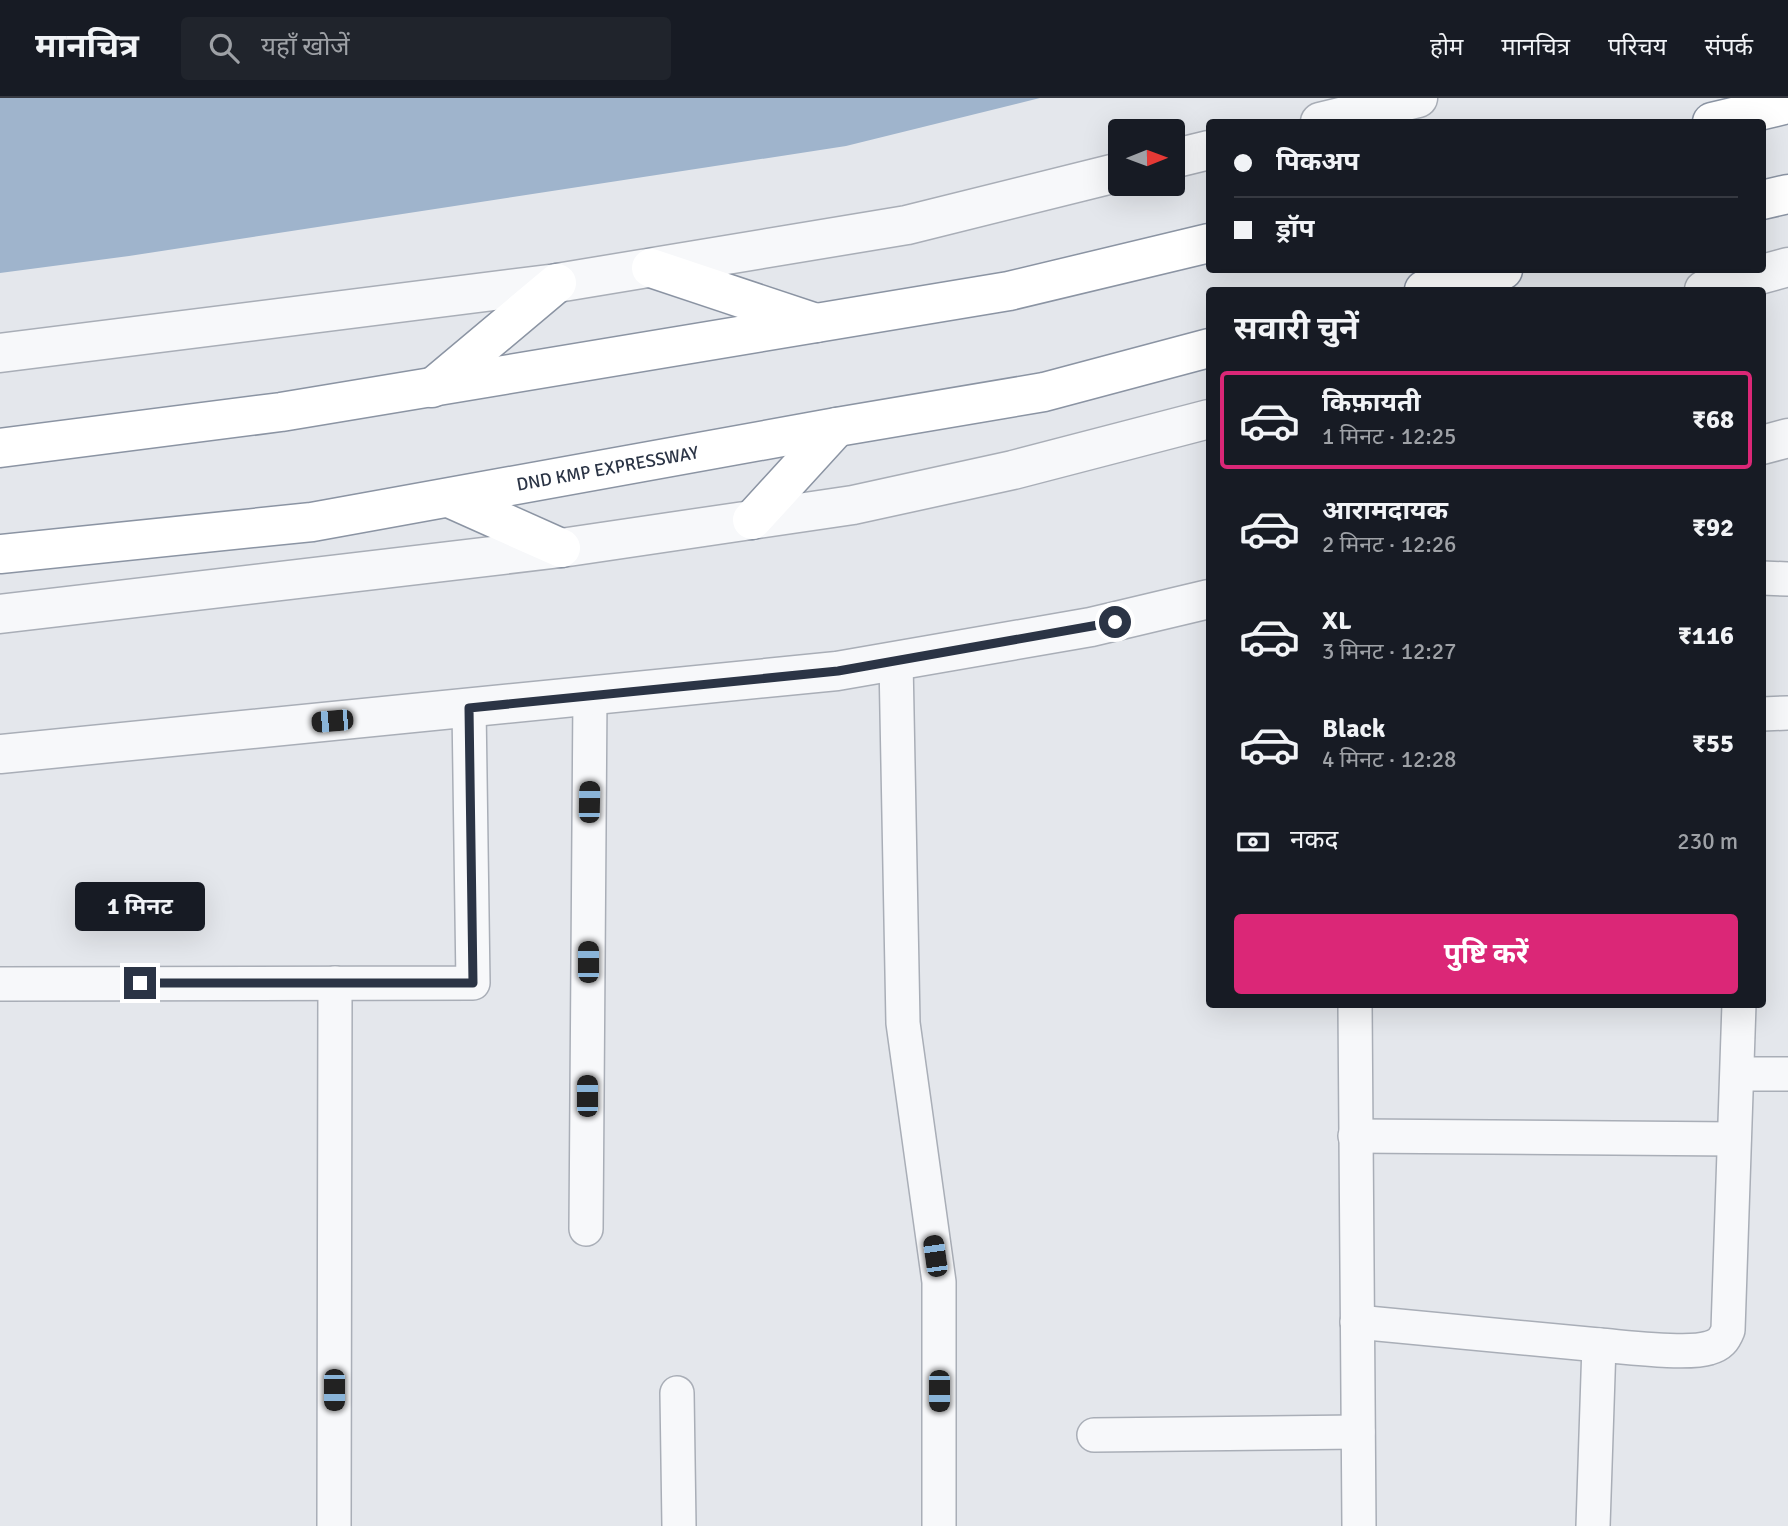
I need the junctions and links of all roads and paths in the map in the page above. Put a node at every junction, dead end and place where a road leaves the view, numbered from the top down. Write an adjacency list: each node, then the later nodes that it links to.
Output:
1 (1418, 98): 3 (street)
2 (1788, 104): 4 (highway)
3 (1332, 119)
4 (1725, 119)
5 (1206, 151): 6 (street)
6 (1185, 156)
7 (1108, 175): 12 (street)
8 (1788, 194): 9 (highway)
9 (1766, 200)
10 (1206, 244): 17 (highway)
11 (1788, 267): 16 (street)
12 (651, 268): 14 (street); 17 (highway)
13 (1491, 273): 15 (highway)
14 (556, 283): 19 (street); 20 (highway)
15 (1436, 287)
16 (1715, 287)
17 (816, 323): 20 (highway)
18 (1206, 349): 22 (highway, DND KMP EXPRESSWAY)
19 (0, 353)
20 (432, 388): 25 (highway)
21 (1206, 420): 27 (street)
22 (837, 427): 26 (highway, DND KMP EXPRESSWAY); 27 (highway)
23 (1788, 438): 24 (street)
24 (1766, 444)
25 (0, 448)
26 (449, 498): 28 (highway); 29 (highway, DND KMP EXPRESSWAY)
27 (752, 520): 28 (street)
28 (561, 548): 33 (street)
29 (0, 554)
30 (1766, 578): 31 (street)
31 (1788, 579)
32 (1206, 600): 34 (street)
33 (0, 614)
34 (896, 661): 35 (street); 56 (street)
35 (590, 695): 36 (street); 48 (street)
36 (469, 708): 39 (street); 40 (street)
37 (1788, 713): 38 (street)
38 (1766, 714)
39 (0, 754)
40 (335, 983): 41 (street); 54 (street)
41 (0, 984)
42 (1356, 1008): 46 (street)
43 (1739, 1008): 45 (street)
44 (1788, 1073): 45 (street)
45 (1738, 1074): 47 (street)
46 (1355, 1136): 47 (street); 49 (street)
47 (1734, 1139): 50 (street)
48 (586, 1229)
49 (1357, 1322): 50 (street); 52 (street)
50 (1599, 1345): 58 (street)
51 (677, 1393): 55 (street)
52 (1358, 1432): 53 (street); 57 (street)
53 (1094, 1435)
54 (334, 1526)
55 (679, 1526)
56 (939, 1526)
57 (1359, 1526)
58 (1592, 1526)

